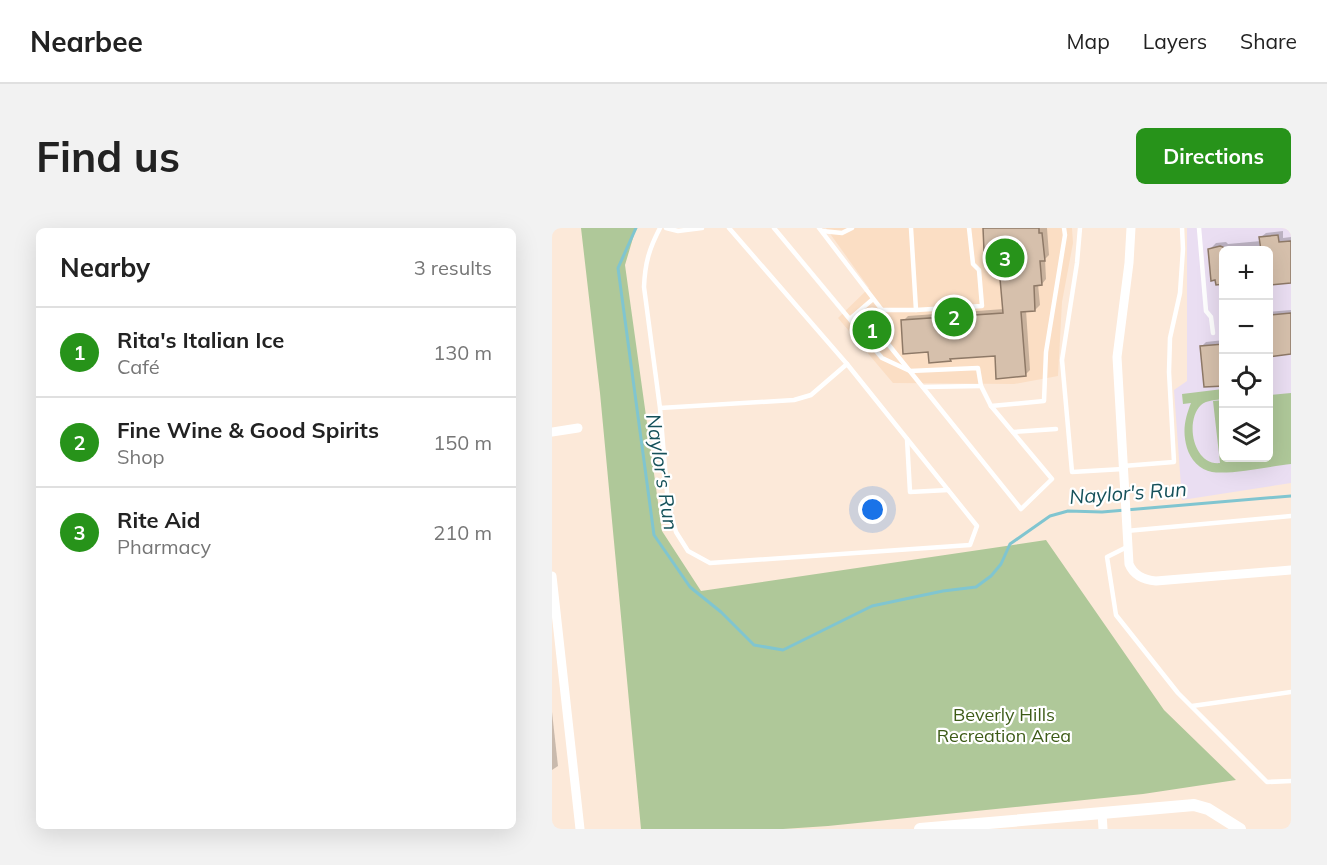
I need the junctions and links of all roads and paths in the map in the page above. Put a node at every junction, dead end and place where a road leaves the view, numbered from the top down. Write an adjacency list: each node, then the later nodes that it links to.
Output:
1 (660, 228): 25 (lane)
2 (666, 228): 3 (lane)
3 (702, 228)
4 (729, 228): 20 (lane)
5 (774, 228): 18 (lane)
6 (852, 228): 14 (lane)
7 (910, 228): 17 (lane)
8 (969, 228): 17 (lane)
9 (1064, 228): 24 (lane)
10 (1080, 228): 31 (lane)
11 (1131, 228): 31 (street)
12 (1182, 228): 31 (lane)
13 (1199, 228): 19 (lane)
14 (821, 230): 15 (lane)
15 (873, 299): 16 (lane); 18 (lane)
16 (882, 310): 17 (lane); 21 (lane)
17 (916, 310)
18 (851, 318): 21 (lane)
19 (1213, 333)
20 (847, 364): 25 (lane); 30 (lane)
21 (910, 371): 22 (lane); 23 (lane)
22 (981, 386): 23 (lane); 24 (lane)
23 (923, 387): 29 (lane)
24 (991, 406): 29 (lane)
25 (660, 408): 32 (lane)
26 (578, 428): 28 (street)
27 (1056, 429): 29 (lane)
28 (552, 432)
29 (1013, 432)
30 (907, 438): 32 (lane); 32 (lane)
31 (1123, 467): 34 (street)
32 (948, 490)
33 (1291, 516): 34 (lane)
34 (1126, 531): 35 (street)
35 (1127, 548): 36 (street); 39 (lane)
36 (1291, 570)
37 (552, 576): 43 (street)
38 (1291, 692): 39 (lane)
39 (1191, 706): 40 (lane)
40 (1291, 781)
41 (1102, 813): 42 (main road); 45 (street); 46 (main road)
42 (1004, 826): 44 (main road)
43 (580, 829)
44 (920, 829)
45 (1103, 829)
46 (1240, 829)

